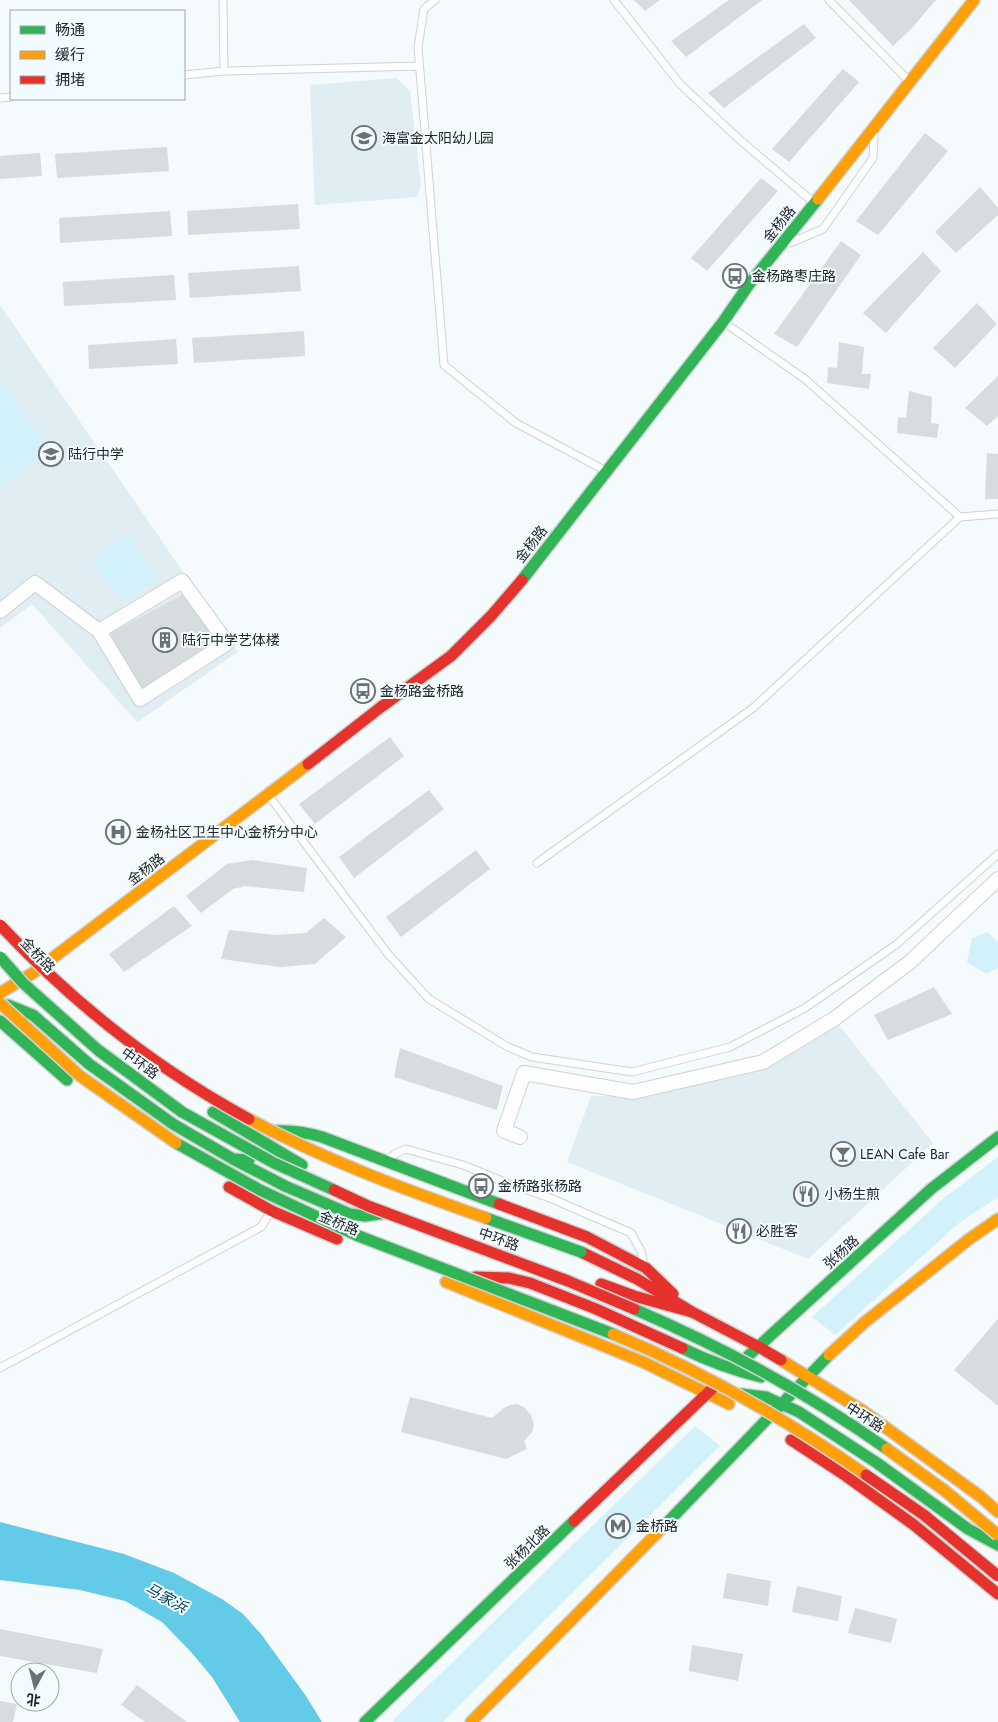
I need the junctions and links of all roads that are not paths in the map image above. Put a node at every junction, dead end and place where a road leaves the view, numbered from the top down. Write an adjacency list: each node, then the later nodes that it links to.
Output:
1 (223, 0): 7 (lane)
2 (435, 0): 6 (lane)
3 (614, 0): 11 (lane)
4 (829, 0): 9 (lane)
5 (974, 0): 9 (main road, 金杨路)
6 (419, 66): 7 (lane); 14 (lane)
7 (224, 70): 8 (lane)
8 (185, 76)
9 (910, 82): 10 (main road, 金杨路)
10 (874, 127): 11 (main road, 金杨路); 12 (lane)
11 (815, 203): 12 (main road, 金杨路)
12 (780, 247): 13 (main road, 金杨路)
13 (723, 322): 14 (main road, 金杨路); 16 (lane)
14 (606, 471): 19 (main road, 金杨路)
15 (998, 514): 16 (lane)
16 (960, 517): 21 (lane)
17 (0, 611): 18 (street)
18 (98, 631): 18 (street)
19 (268, 795): 20 (lane); 26 (main road, 金杨路)
20 (998, 854)
21 (537, 863)
22 (998, 879): 35 (street)
23 (0, 925): 49 (main road, bridge)
24 (0, 936): 26 (main road, 金桥路); 37 (main road, bridge)
25 (0, 957): 37 (main road, 中环路, bridge)
26 (33, 973): 27 (main road); 28 (main road, 金杨路); 32 (main road, 金桥路)
27 (0, 974)
28 (0, 994)
29 (0, 1004): 38 (main road); 61 (main road, bridge)
30 (0, 1021): 31 (main road)
31 (82, 1091)
32 (181, 1092)
33 (203, 1106): 34 (main road)
34 (249, 1134): 39 (main road); 40 (main road)
35 (520, 1137)
36 (998, 1137): 50 (main road, 张杨路)
37 (228, 1138): 59 (main road, 中环路, bridge)
38 (234, 1159): 40 (main road); 44 (main road)
39 (386, 1162): 48 (main road); 48 (lane)
40 (302, 1166): 42 (main road)
41 (223, 1183): 45 (main road, 金桥路)
42 (367, 1193)
43 (393, 1203): 44 (main road)
44 (410, 1210): 49 (main road)
45 (272, 1211): 47 (main road, 金桥路); 51 (lane)
46 (998, 1219): 53 (main road)
47 (363, 1250)
48 (646, 1268): 49 (main road)
49 (692, 1312): 50 (main road)
50 (759, 1347): 52 (main road, 张杨路); 53 (main road)
51 (0, 1368)
52 (732, 1370): 53 (main road); 54 (main road, 张杨路); 54 (main road)
53 (807, 1377): 55 (main road); 58 (main road)
54 (708, 1393): 55 (main road); 56 (main road); 63 (main road, 张杨北路)
55 (782, 1402): 57 (main road); 60 (main road)
56 (740, 1410)
57 (768, 1425): 62 (main road); 64 (main road)
58 (998, 1512)
59 (998, 1535)
60 (998, 1545)
61 (998, 1576)
62 (998, 1594)
63 (365, 1722)
64 (471, 1722)

